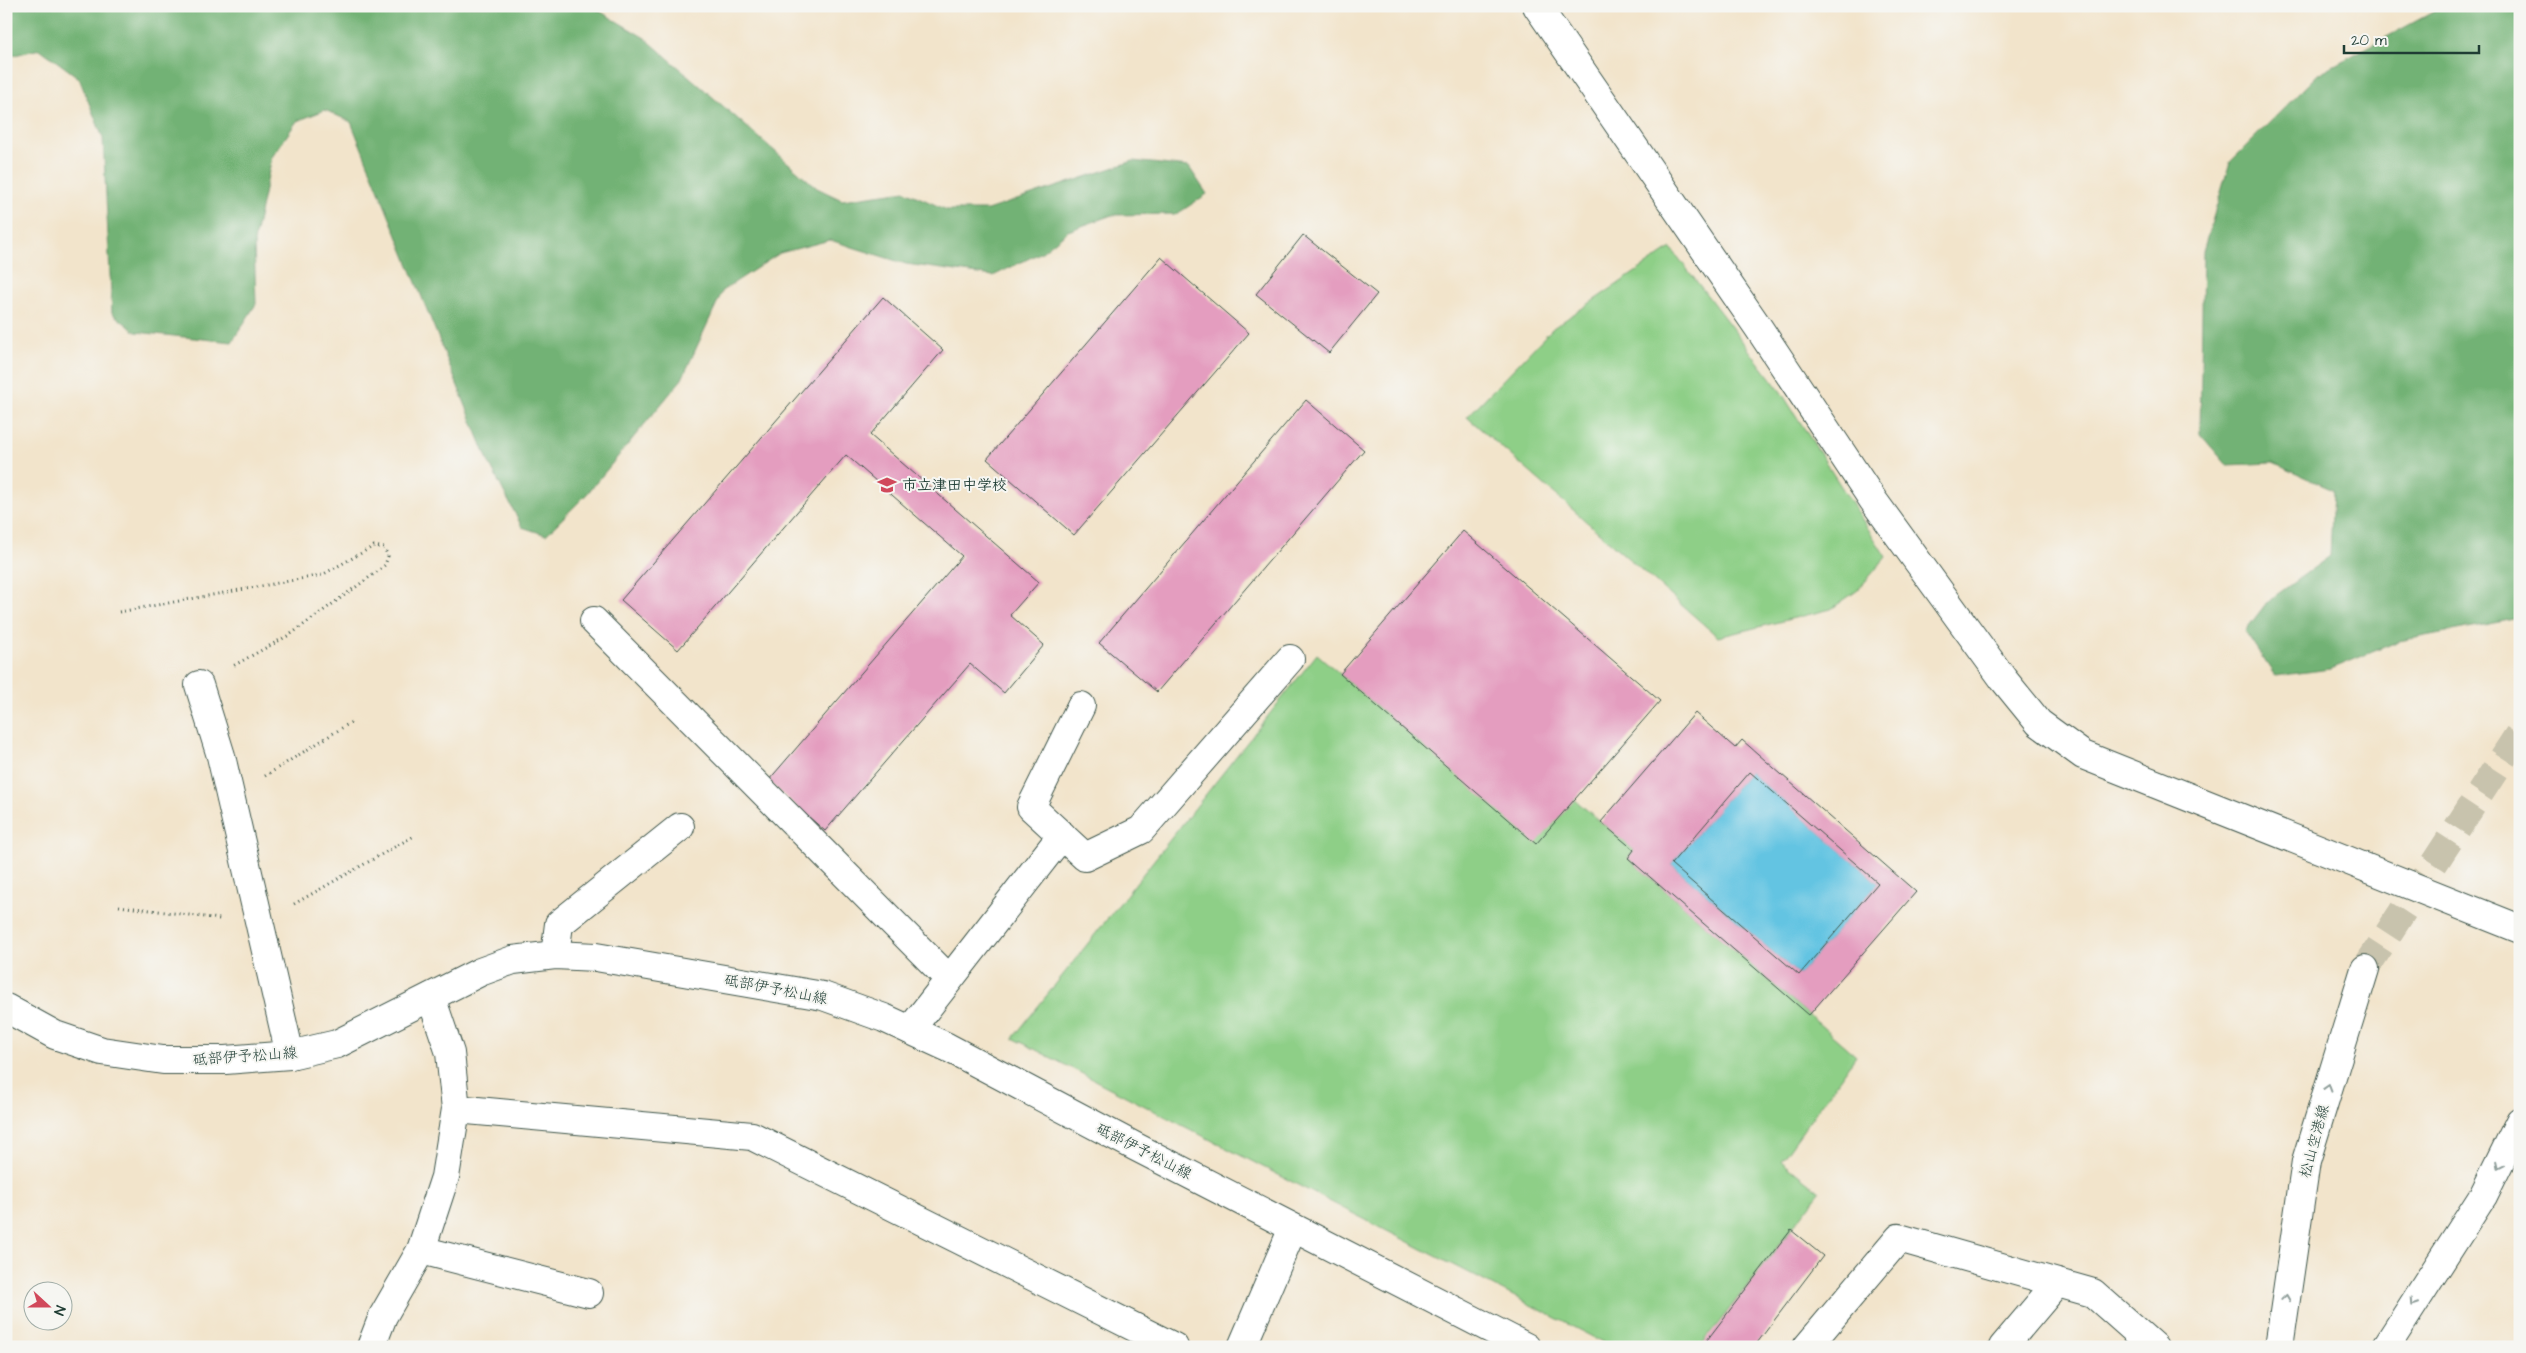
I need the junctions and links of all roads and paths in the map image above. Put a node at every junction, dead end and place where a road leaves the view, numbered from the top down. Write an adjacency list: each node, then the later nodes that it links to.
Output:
1 (1537, 6): 11 (street)
2 (119, 612): 5 (path)
3 (594, 620): 14 (street)
4 (1290, 659): 10 (street)
5 (198, 685): 8 (street)
6 (1081, 706): 10 (street)
7 (353, 721): 8 (path)
8 (231, 797): 18 (street)
9 (680, 827): 12 (street)
10 (1062, 835): 14 (street)
11 (2520, 930)
12 (555, 954): 15 (street, 砥部伊予松山線); 17 (street, 砥部伊予松山線)
13 (2365, 969): 32 (street, 松山空港線, one-way to 13)
14 (949, 979): 17 (street)
15 (431, 996): 18 (street, 砥部伊予松山線); 19 (street)
16 (6, 1008): 18 (street, 砥部伊予松山線)
17 (910, 1030): 21 (street, 砥部伊予松山線)
18 (290, 1055)
19 (456, 1109): 22 (street); 27 (street)
20 (2520, 1121): 33 (street, one-way to 33)
21 (1293, 1228): 25 (street, 砥部伊予松山線); 28 (street)
22 (421, 1250): 24 (street); 26 (street)
23 (2057, 1283): 29 (street); 30 (street); 31 (street)
24 (589, 1292)
25 (1509, 1343)
26 (371, 1347)
27 (1174, 1347)
28 (1242, 1347)
29 (1807, 1347)
30 (2002, 1347)
31 (2154, 1347)
32 (2279, 1347)
33 (2386, 1347)

